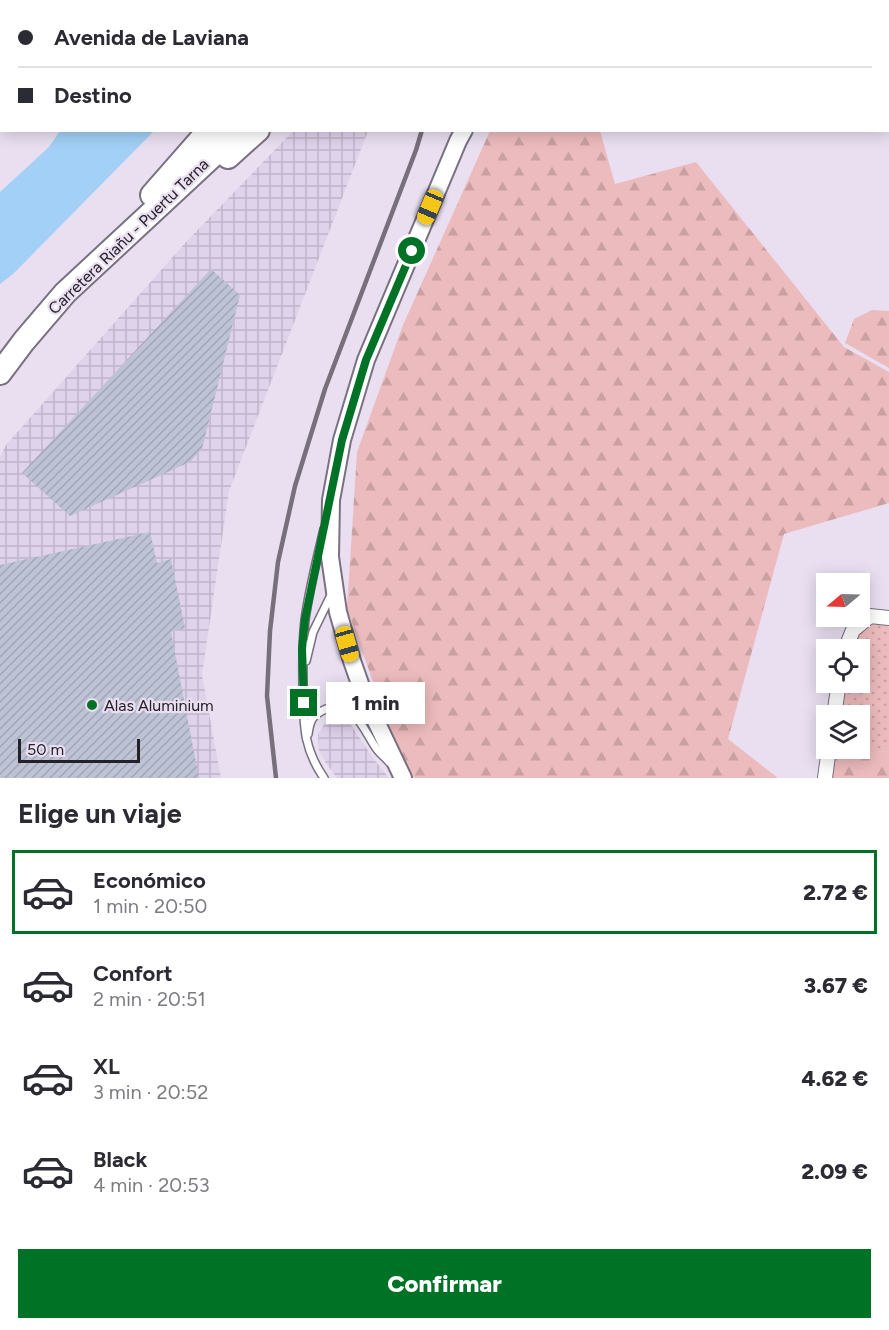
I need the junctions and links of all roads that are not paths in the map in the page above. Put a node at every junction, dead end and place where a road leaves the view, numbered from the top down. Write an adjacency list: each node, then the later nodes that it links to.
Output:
1 (207, 132): 6 (main road)
2 (234, 132): 5 (main road, Carretera Riañu - Puertu Tarna)
3 (256, 132): 5 (main road)
4 (463, 132): 8 (street)
5 (118, 243): 6 (main road, Carretera Riañu - Puertu Tarna)
6 (65, 293): 7 (main road, Carretera Riañu - Puertu Tarna)
7 (0, 373)
8 (330, 500): 9 (street); 12 (lane)
9 (334, 588): 12 (lane); 15 (street)
10 (889, 618): 11 (street)
11 (850, 639)
12 (303, 683): 13 (lane)
13 (306, 742): 15 (lane); 16 (lane)
14 (828, 759): 17 (street)
15 (401, 774)
16 (324, 778)
17 (825, 778)

